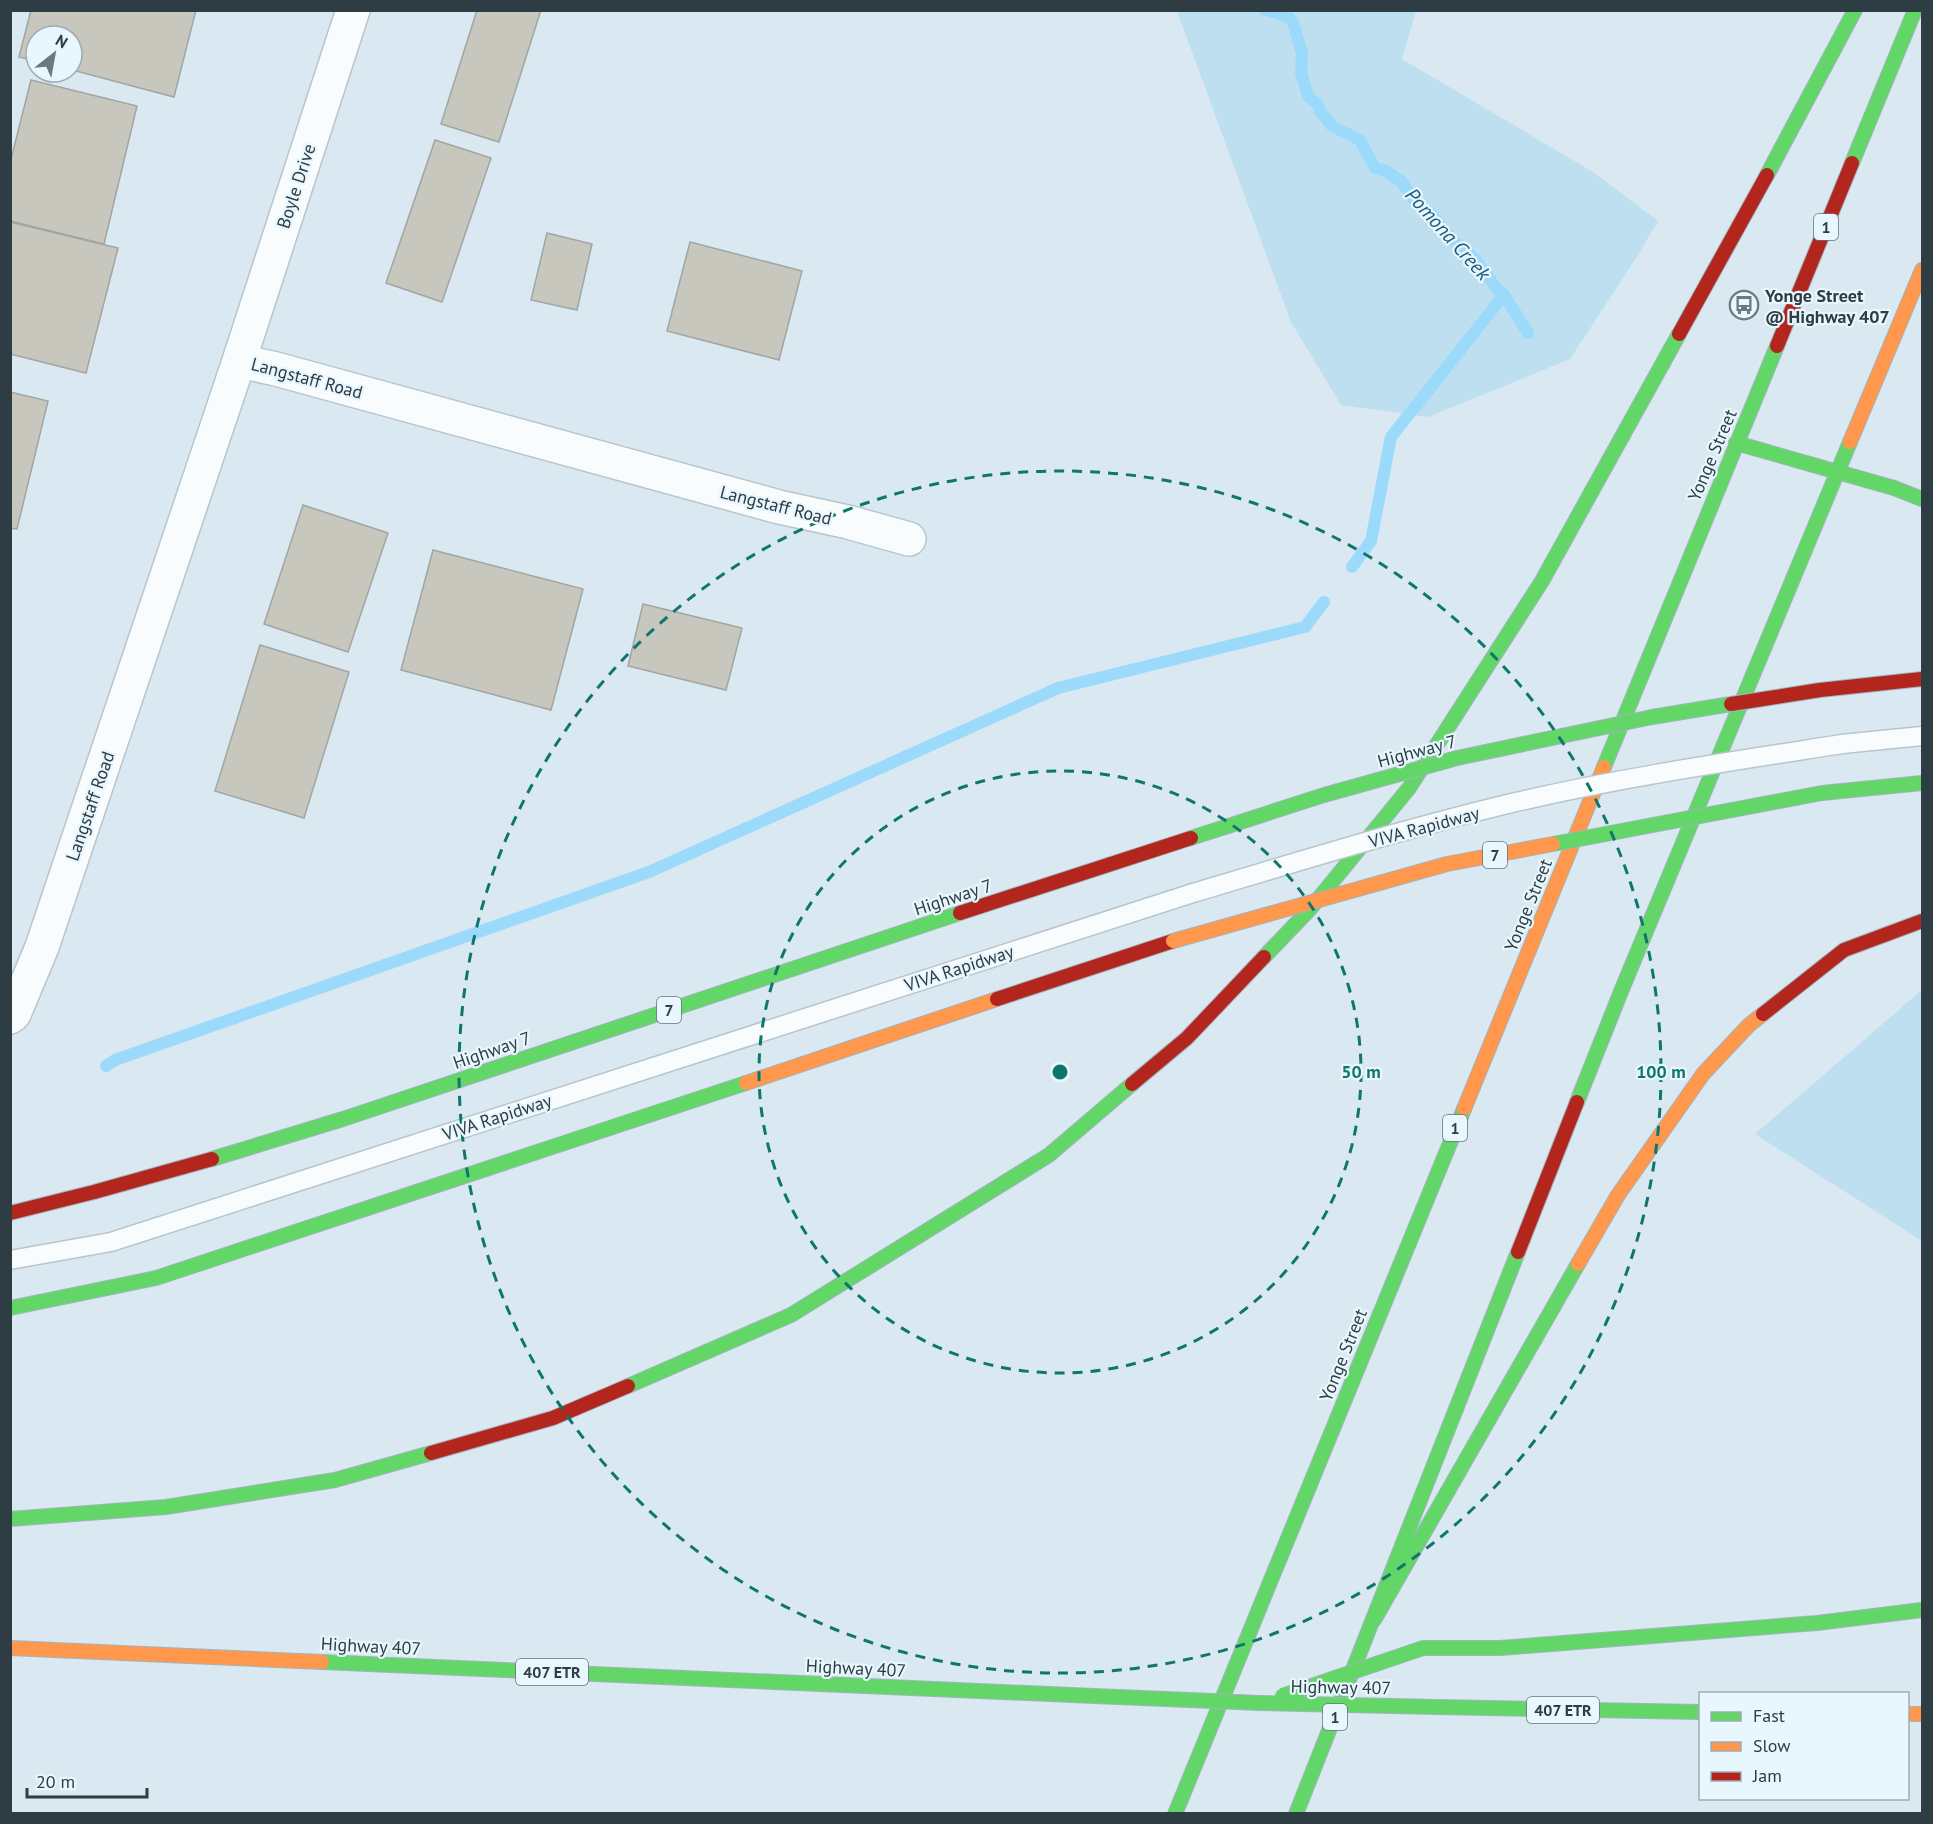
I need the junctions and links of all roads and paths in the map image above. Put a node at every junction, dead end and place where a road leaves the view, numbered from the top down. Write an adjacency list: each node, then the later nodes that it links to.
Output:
1 (353, 10): 5 (street, Boyle Drive)
2 (1855, 10): 18 (main road)
3 (1915, 10): 6 (main road, Yonge Street / 1)
4 (1923, 270): 7 (main road, 1)
5 (239, 361): 9 (street, Langstaff Road); 14 (street, Langstaff Road)
6 (1736, 443): 7 (main road); 24 (main road, Yonge Street / 1)
7 (1840, 471): 8 (main road); 20 (main road, 1)
8 (1923, 499)
9 (909, 539)
10 (1923, 679): 15 (main road, Highway 7 / 7, bridge)
11 (1923, 736): 16 (lane, VIVA Rapidway, bridge)
12 (1923, 783): 17 (main road, 7, bridge)
13 (1923, 921): 20 (main road)
14 (10, 1017)
15 (10, 1213)
16 (10, 1260)
17 (10, 1308)
18 (10, 1519)
19 (1923, 1610): 22 (main road, bridge)
20 (1374, 1620): 25 (main road, 1)
21 (10, 1648): 22 (main road, Highway 407 / 407 ETR, bridge)
22 (1260, 1703): 23 (main road, Highway 407 / 407 ETR, bridge)
23 (1699, 1712)
24 (1175, 1814)
25 (1296, 1814)

